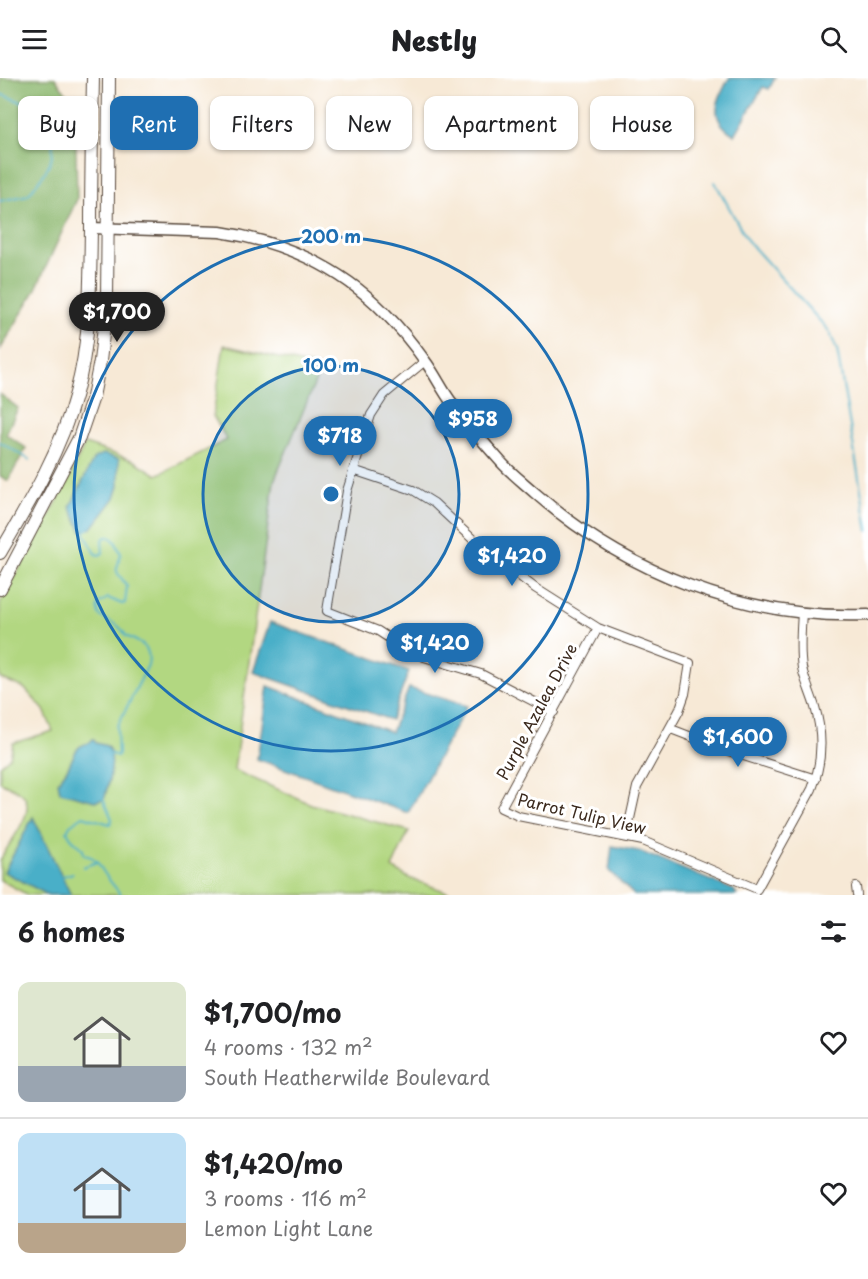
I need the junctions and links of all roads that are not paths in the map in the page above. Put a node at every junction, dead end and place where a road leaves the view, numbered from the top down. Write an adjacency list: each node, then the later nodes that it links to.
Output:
1 (93, 78): 3 (main road)
2 (109, 78): 4 (main road)
3 (91, 228): 4 (street); 7 (main road)
4 (108, 228): 5 (street); 8 (main road)
5 (425, 361): 6 (street); 9 (street)
6 (353, 470): 11 (street); 12 (street)
7 (0, 553)
8 (2, 581)
9 (802, 612): 10 (street); 14 (street)
10 (868, 615)
11 (598, 628): 12 (street, Purple Azalea Drive); 13 (street)
12 (554, 712): 15 (street, Purple Azalea Drive)
13 (671, 729): 14 (street); 16 (street)
14 (816, 779): 16 (street, Parrot Tulip View)
15 (501, 808): 16 (street, Parrot Tulip View)
16 (626, 837)

